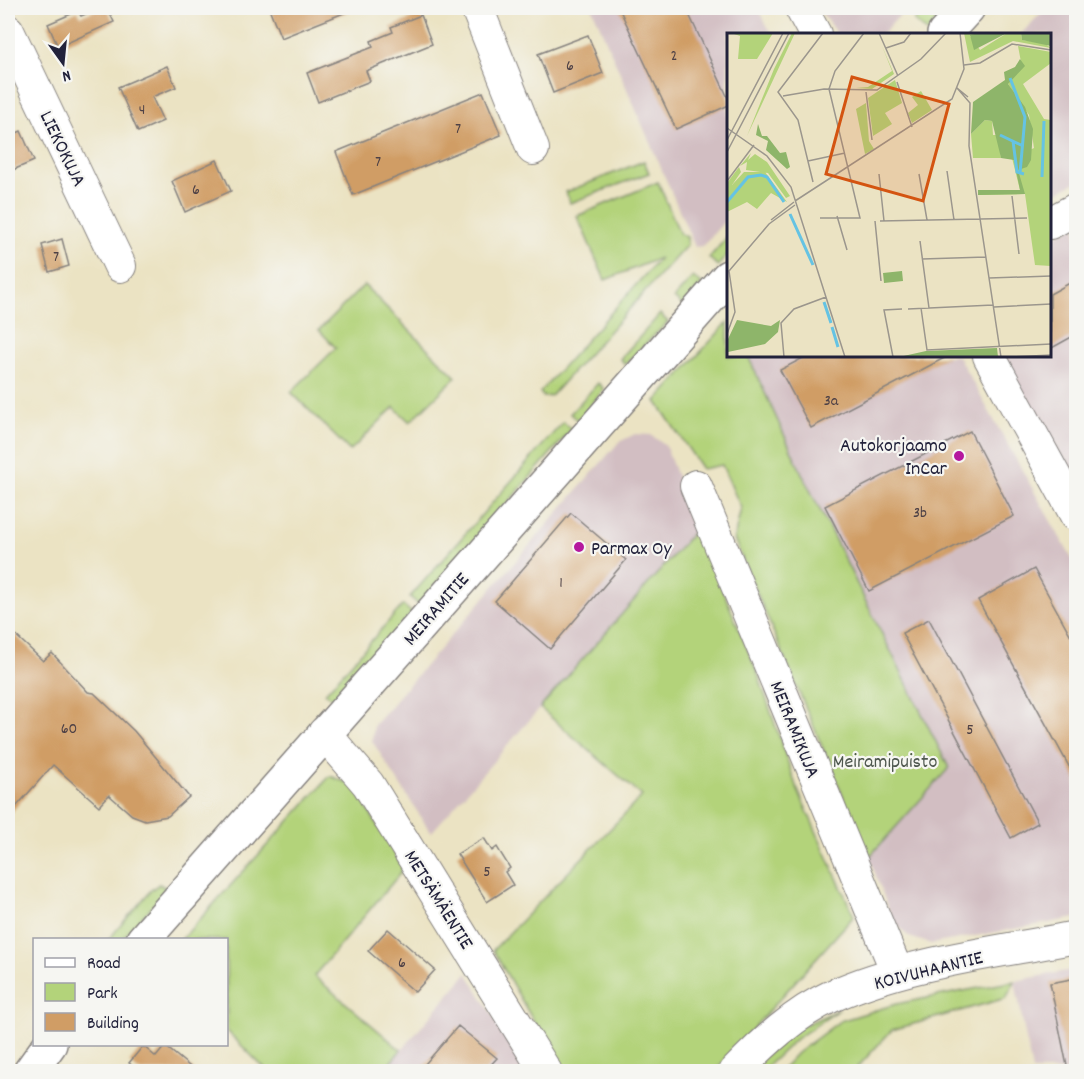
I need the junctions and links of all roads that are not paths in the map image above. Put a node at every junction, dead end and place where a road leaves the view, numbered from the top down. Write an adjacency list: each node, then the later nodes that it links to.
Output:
1 (477, 8): 7 (street)
2 (801, 8): 5 (street)
3 (968, 8): 6 (main road)
4 (8, 30): 10 (street, LIEKOKUJA)
5 (814, 33)
6 (945, 33)
7 (534, 149)
8 (1077, 209): 9 (street)
9 (1051, 222)
10 (120, 266)
11 (727, 279): 15 (main road, MEIRAMITIE)
12 (990, 357): 14 (street)
13 (696, 486): 18 (street, MEIRAMIKUJA)
14 (1077, 515)
15 (324, 733): 17 (main road, MEIRAMITIE); 21 (street, METSÄMÄENTIE)
16 (1077, 937): 18 (street, KOIVUHAANTIE)
17 (144, 938)
18 (897, 972): 22 (street, KOIVUHAANTIE)
19 (49, 1046): 20 (main road)
20 (30, 1071)
21 (546, 1071)
22 (735, 1071)

